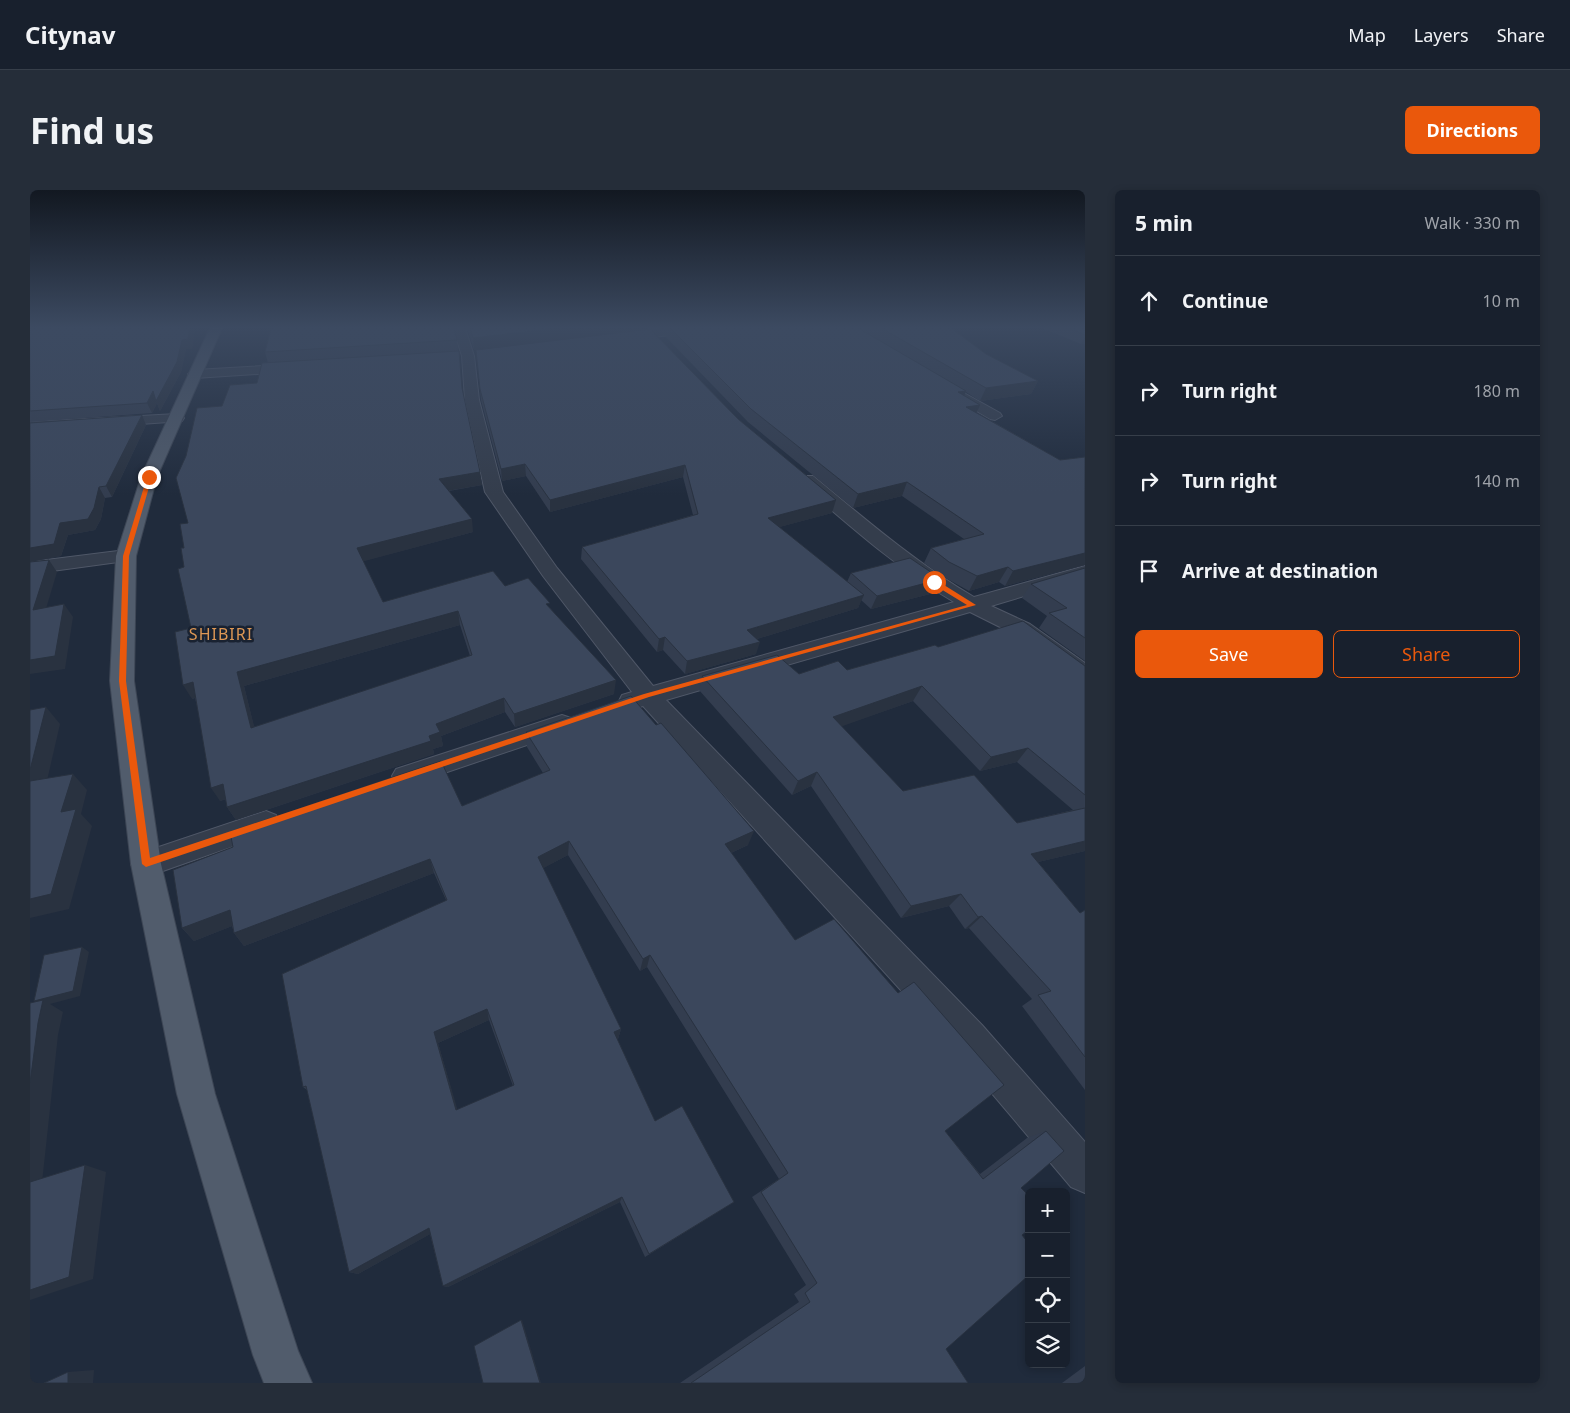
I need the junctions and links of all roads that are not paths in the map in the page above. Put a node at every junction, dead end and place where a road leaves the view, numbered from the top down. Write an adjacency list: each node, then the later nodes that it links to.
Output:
1 (191, 384): 5 (main road)
2 (472, 384): 13 (street)
3 (940, 384): 4 (street)
4 (995, 416)
5 (177, 418): 6 (street); 8 (main road)
6 (30, 427)
7 (795, 470): 11 (street)
8 (126, 556): 9 (street); 18 (main road)
9 (30, 568)
10 (1085, 572): 11 (street)
11 (973, 605): 12 (street); 13 (street)
12 (1085, 675)
13 (646, 695): 14 (street); 19 (street)
14 (609, 708)
15 (580, 718): 16 (street)
16 (382, 784)
17 (288, 816): 18 (street)
18 (146, 864): 20 (main road)
19 (1085, 1172)
20 (288, 1383)

